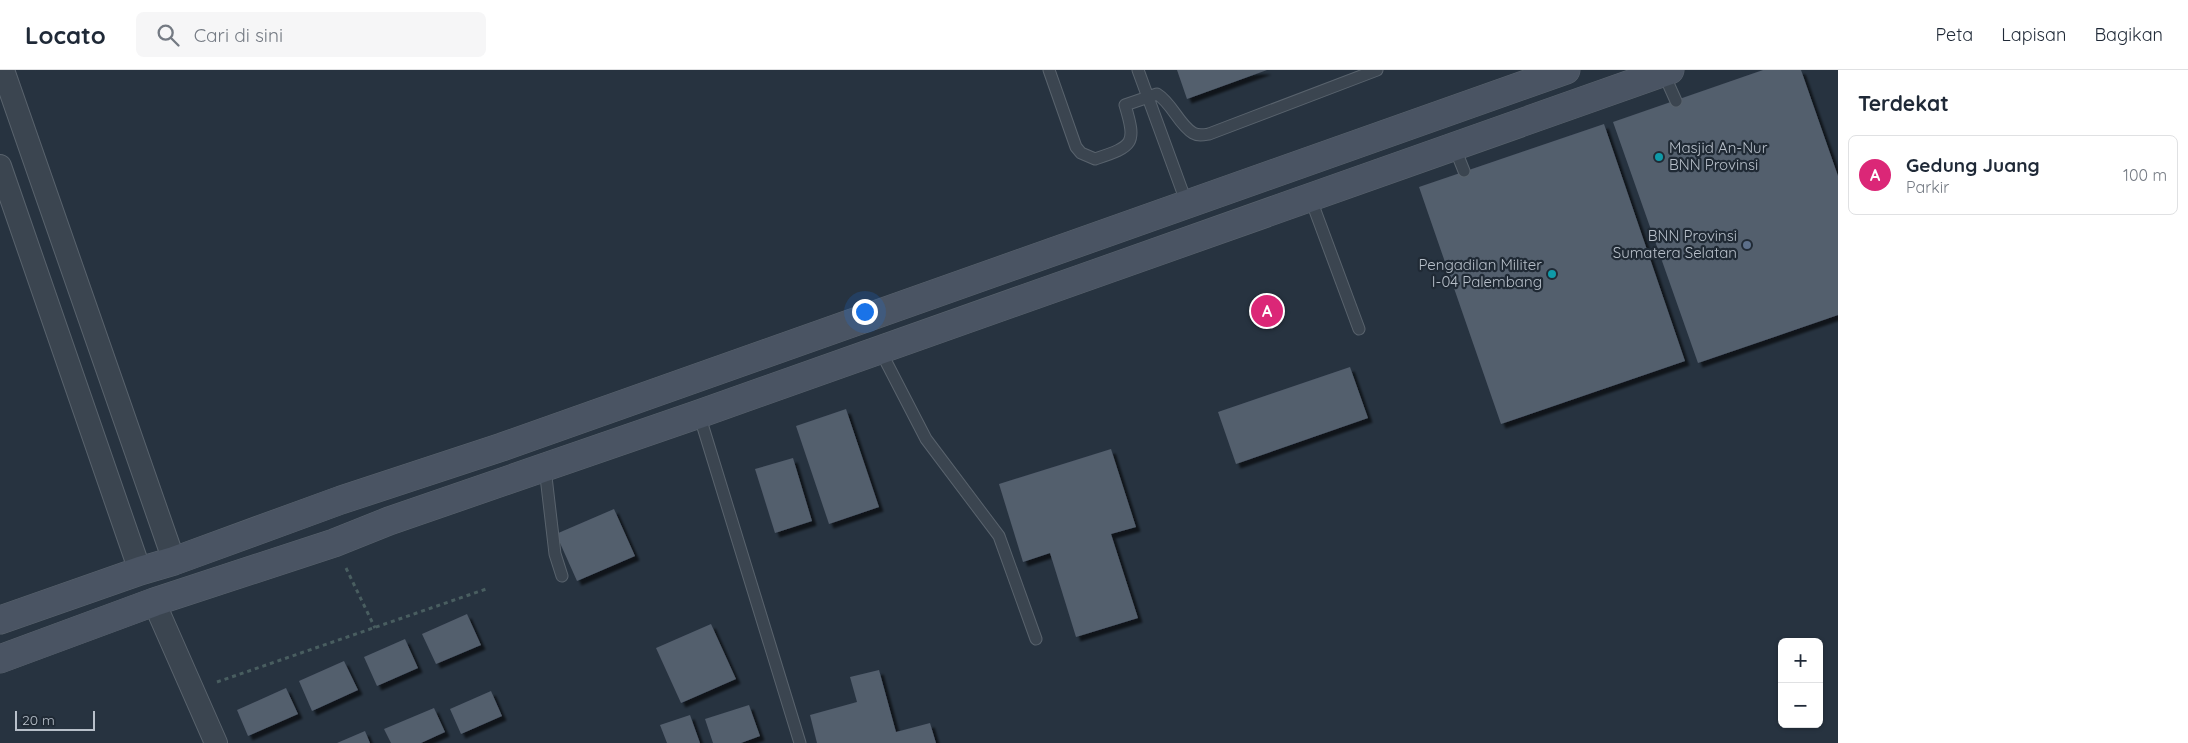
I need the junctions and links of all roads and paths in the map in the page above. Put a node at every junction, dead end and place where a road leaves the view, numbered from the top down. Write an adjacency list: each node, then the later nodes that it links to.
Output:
1 (1049, 70): 7 (lane)
2 (1138, 70): 7 (lane)
3 (1377, 70): 7 (lane)
4 (1566, 70): 13 (street)
5 (1665, 71): 8 (lane); 9 (street)
6 (4, 81): 19 (street)
7 (1148, 97): 13 (lane)
8 (1676, 101)
9 (1454, 146): 11 (lane); 12 (street)
10 (0, 166): 20 (street)
11 (1464, 171)
12 (1310, 197): 14 (lane); 15 (street)
13 (1187, 204): 19 (street)
14 (1359, 329)
15 (880, 350): 16 (street); 27 (lane)
16 (699, 414): 17 (street); 31 (lane)
17 (545, 468): 18 (street); 21 (lane)
18 (334, 543): 23 (street); 26 (path)
19 (174, 561): 20 (street); 23 (street)
20 (140, 570): 24 (street); 25 (street)
21 (562, 576)
22 (489, 588): 26 (path)
23 (189, 592): 24 (street)
24 (154, 602): 28 (street); 29 (street)
25 (0, 620)
26 (375, 628): 29 (path)
27 (1036, 639)
28 (0, 659)
29 (193, 690): 30 (street)
30 (216, 743)
31 (800, 743)

